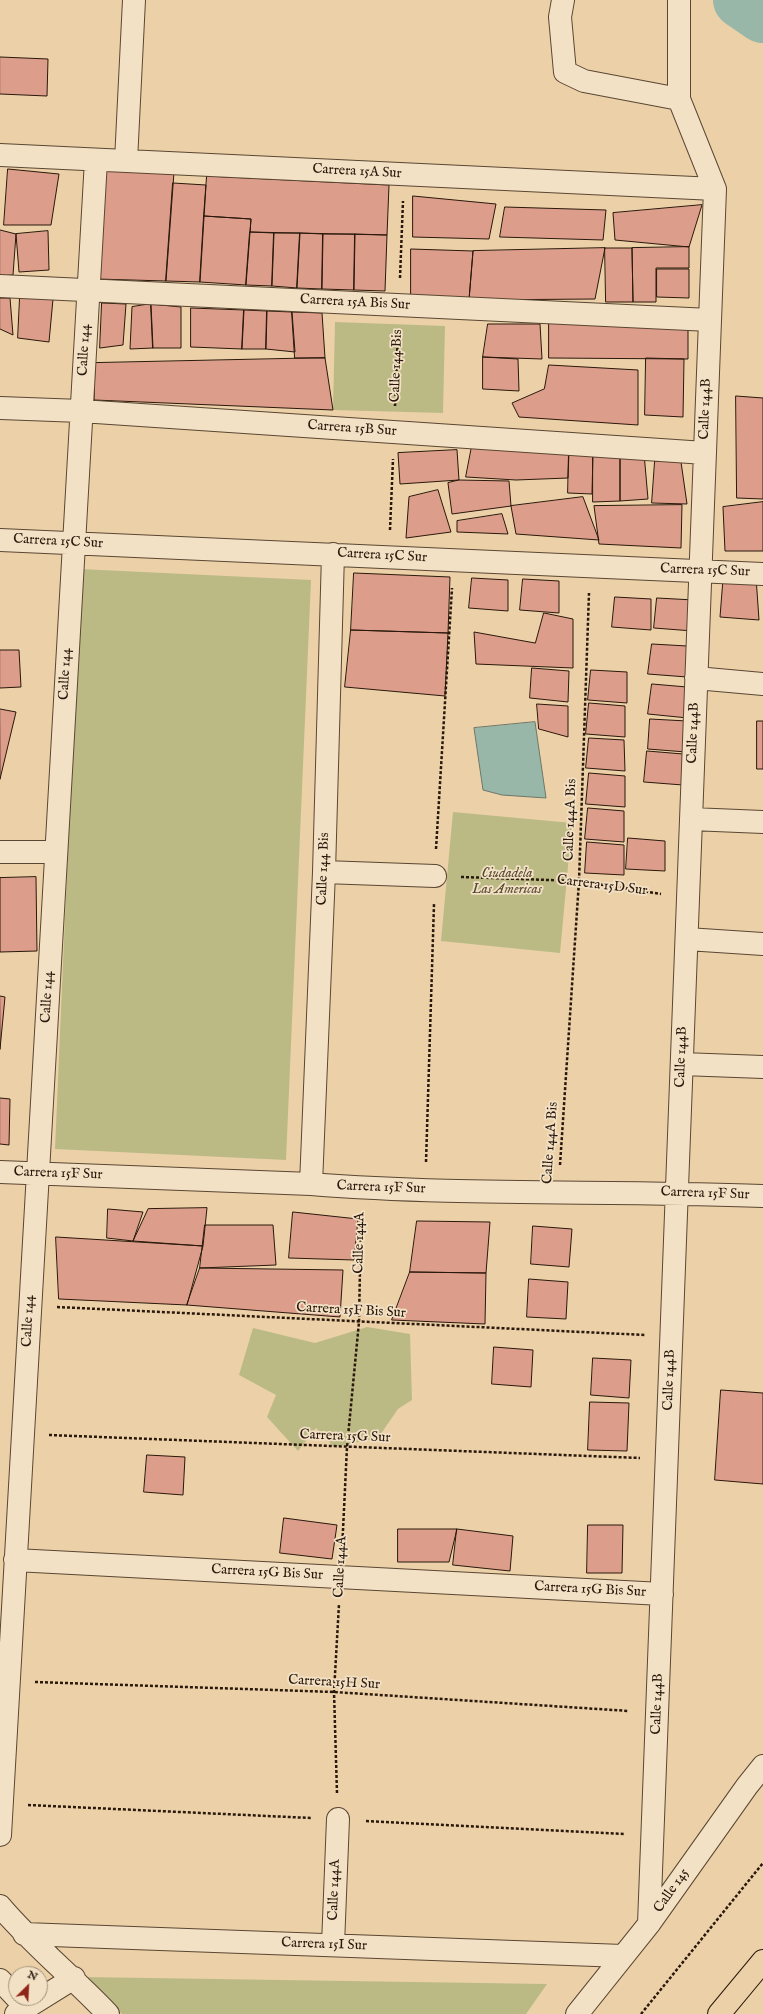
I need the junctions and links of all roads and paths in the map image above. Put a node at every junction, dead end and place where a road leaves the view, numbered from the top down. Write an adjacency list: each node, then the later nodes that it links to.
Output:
1 (134, 0): 7 (street)
2 (563, 0): 4 (street)
3 (680, 0): 4 (street)
4 (679, 99): 9 (street)
5 (0, 155): 6 (street, Carrera 15A Sur)
6 (96, 160): 7 (street, Carrera 15A Sur); 11 (street, Calle 144)
7 (126, 161): 8 (street, Carrera 15A Sur)
8 (405, 174): 9 (street, Carrera 15A Sur); 12 (path, Calle 144 Bis)
9 (715, 189): 13 (street, Calle 144B)
10 (0, 286): 11 (street, Carrera 15A Bis Sur)
11 (88, 289): 12 (street, Carrera 15A Bis Sur); 15 (street, Calle 144)
12 (399, 305): 13 (street, Carrera 15A Bis Sur); 16 (path, Calle 144 Bis)
13 (710, 320): 17 (street, Calle 144B)
14 (0, 408): 15 (street, Carrera 15B Sur)
15 (81, 411): 16 (street, Carrera 15B Sur); 19 (street, Calle 144)
16 (394, 432): 17 (street, Carrera 15B Sur); 21 (path, Calle 144 Bis)
17 (705, 453): 23 (street, Calle 144B)
18 (0, 540): 19 (street, Carrera 15C Sur)
19 (74, 543): 20 (street, Carrera 15C Sur); 30 (street, Calle 144)
20 (333, 554): 21 (street, Carrera 15C Sur); 31 (street, Calle 144 Bis)
21 (389, 557): 22 (street, Carrera 15C Sur)
22 (590, 566): 23 (street, Carrera 15C Sur); 33 (path, Calle 144A Bis)
23 (700, 571): 24 (street, Carrera 15C Sur); 25 (street, Calle 144B)
24 (763, 574)
25 (696, 678): 26 (street); 27 (street, Calle 144B)
26 (763, 684)
27 (691, 819): 28 (street); 34 (street, Calle 144B)
28 (763, 822)
29 (0, 852): 30 (street)
30 (56, 852): 40 (street, Calle 144)
31 (324, 872): 32 (street); 41 (street, Calle 144 Bis)
32 (435, 876): 33 (path, Carrera 15D Sur)
33 (579, 881): 34 (path, Carrera 15D Sur); 43 (path, Calle 144A Bis)
34 (688, 898): 35 (street, Calle 144B)
35 (686, 939): 36 (street); 37 (street, Calle 144B)
36 (763, 944)
37 (682, 1064): 38 (street); 44 (street, Calle 144B)
38 (763, 1067)
39 (0, 1172): 40 (street, Carrera 15F Sur)
40 (38, 1173): 41 (street, Carrera 15F Sur); 46 (street, Calle 144)
41 (311, 1184): 42 (street, Carrera 15F Sur)
42 (361, 1188): 43 (street, Carrera 15F Sur); 47 (path, Calle 144A)
43 (558, 1193): 44 (street, Carrera 15F Sur)
44 (677, 1193): 45 (street, Carrera 15F Sur); 48 (street, Calle 144B)
45 (763, 1196)
46 (30, 1306): 47 (path, Carrera 15F Bis Sur); 49 (street, Calle 144)
47 (359, 1322): 48 (path, Carrera 15F Bis Sur); 50 (path, Calle 144A)
48 (671, 1336): 51 (street, Calle 144B)
49 (23, 1434): 50 (path, Carrera 15G Sur); 52 (street, Calle 144)
50 (347, 1447): 51 (path, Carrera 15G Sur); 54 (path, Calle 144A)
51 (666, 1459): 55 (street, Calle 144B)
52 (10, 1498): 53 (street, Calle 144)
53 (16, 1560): 54 (street, Carrera 15G Bis Sur); 56 (street, Calle 144)
54 (340, 1577): 55 (street, Carrera 15G Bis Sur); 57 (path, Calle 144A)
55 (662, 1594): 58 (street, Calle 144B)
56 (9, 1681): 57 (path, Carrera 15H Sur); 61 (street, Calle 144)
57 (334, 1692): 58 (path, Carrera 15H Sur); 60 (path, Calle 144A)
58 (657, 1713): 64 (street, Calle 144B)
59 (763, 1766): 64 (street, Calle 145)
60 (338, 1820): 66 (street, Calle 144A)
61 (0, 1835)
62 (763, 1863): 75 (path)
63 (0, 1906): 65 (street)
64 (649, 1924): 67 (street, Calle 145)
65 (24, 1934): 66 (street, Carrera 15I Sur); 69 (street)
66 (333, 1946): 67 (street, Carrera 15I Sur)
67 (623, 1956): 74 (street, Calle 145)
68 (763, 1961): 76 (highway)
69 (74, 1978): 72 (street); 73 (street)
70 (0, 1980): 71 (street)
71 (8, 1990)
72 (48, 1992)
73 (108, 2014)
74 (577, 2014)
75 (641, 2014)
76 (719, 2014)

